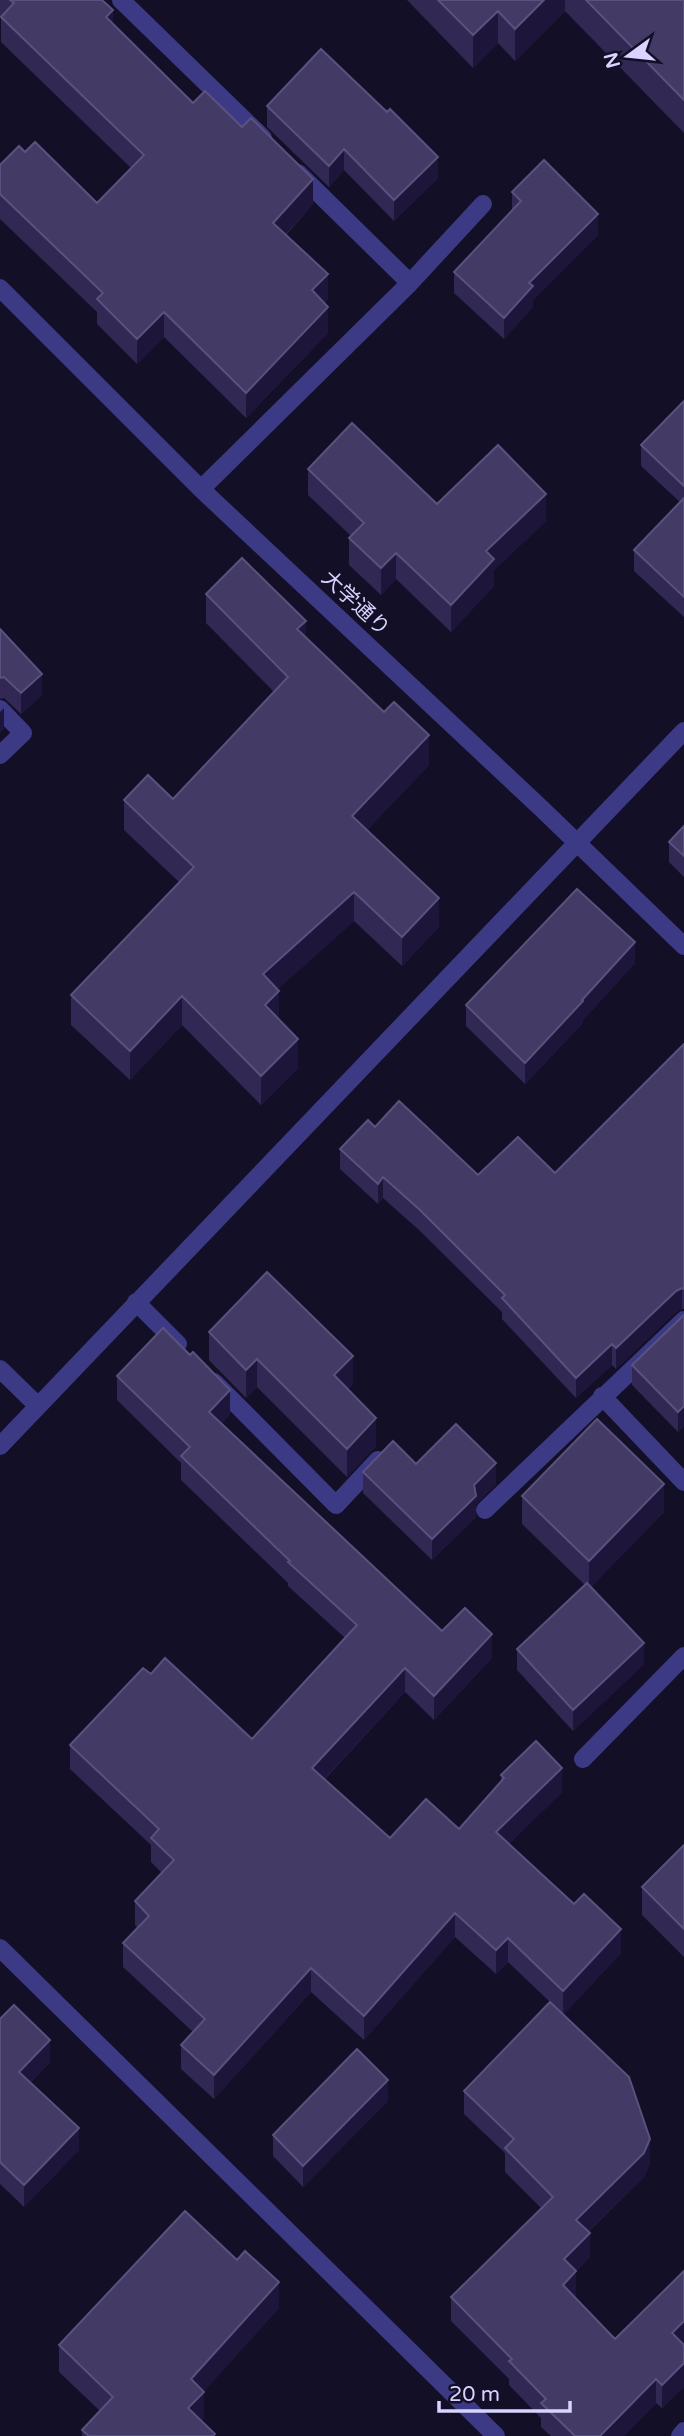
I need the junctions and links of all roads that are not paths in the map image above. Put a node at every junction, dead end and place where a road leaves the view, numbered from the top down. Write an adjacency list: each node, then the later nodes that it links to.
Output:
1 (121, 0): 3 (street)
2 (484, 204): 3 (street)
3 (410, 283): 5 (street)
4 (0, 288): 5 (street, 大学通り)
5 (201, 489): 9 (street, 大学通り)
6 (0, 709): 8 (street)
7 (684, 731): 9 (street)
8 (0, 755)
9 (577, 842): 10 (street, 大学通り); 11 (street)
10 (684, 946)
11 (136, 1302): 15 (street); 17 (street)
12 (684, 1320): 14 (street)
13 (0, 1369): 15 (street)
14 (602, 1396): 18 (street); 19 (street)
15 (38, 1406): 16 (street)
16 (0, 1446)
17 (388, 1450)
18 (684, 1482)
19 (485, 1510)
20 (684, 1656): 21 (street)
21 (583, 1759)
22 (0, 1948): 24 (street)
23 (684, 2431): 25 (street)
24 (496, 2436)
25 (680, 2436)

